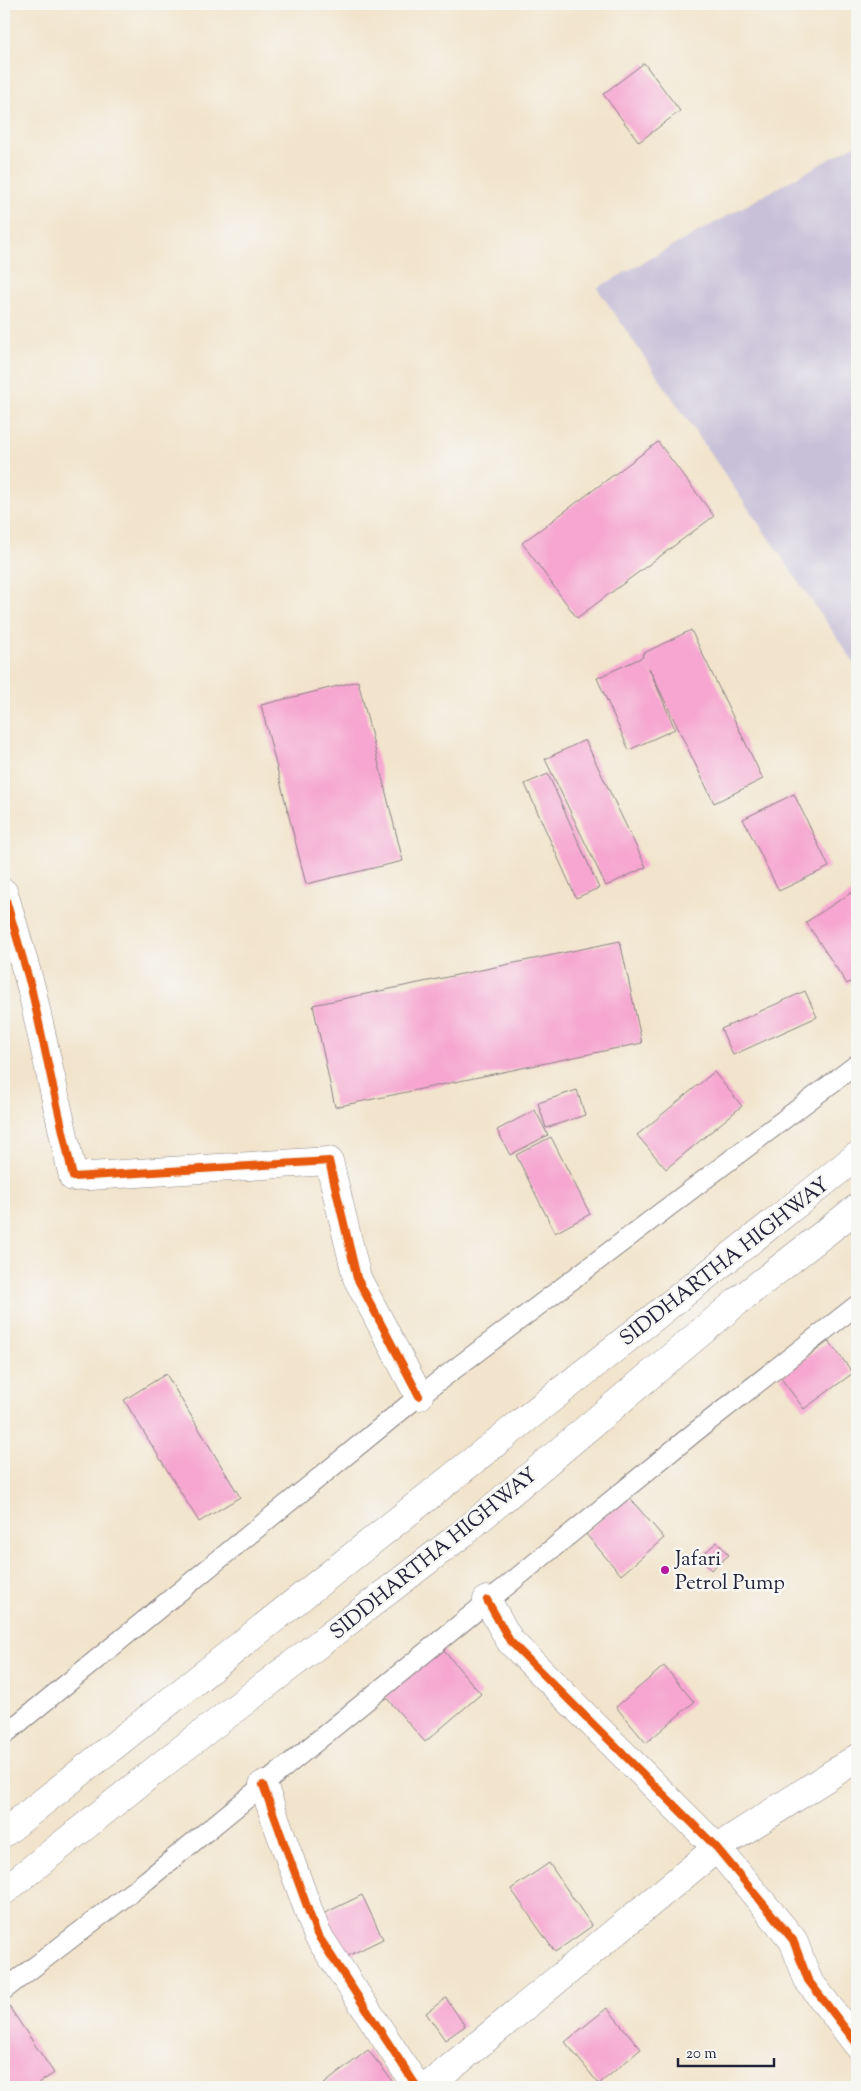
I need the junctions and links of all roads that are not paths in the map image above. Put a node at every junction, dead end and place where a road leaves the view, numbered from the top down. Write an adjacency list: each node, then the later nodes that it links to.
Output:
1 (4, 893): 6 (main road)
2 (857, 1064): 6 (lane)
3 (857, 1156): 11 (main road, SIDDHARTHA HIGHWAY)
4 (857, 1208): 13 (main road, SIDDHARTHA HIGHWAY)
5 (857, 1305): 7 (lane)
6 (419, 1396): 8 (lane)
7 (487, 1600): 10 (lane); 12 (main road)
8 (4, 1735)
9 (857, 1758): 12 (main road)
10 (263, 1785): 14 (lane); 16 (main road)
11 (4, 1832)
12 (717, 1848): 15 (main road); 17 (main road)
13 (4, 1891)
14 (4, 1990)
15 (857, 2044)
16 (417, 2087)
17 (427, 2087)

